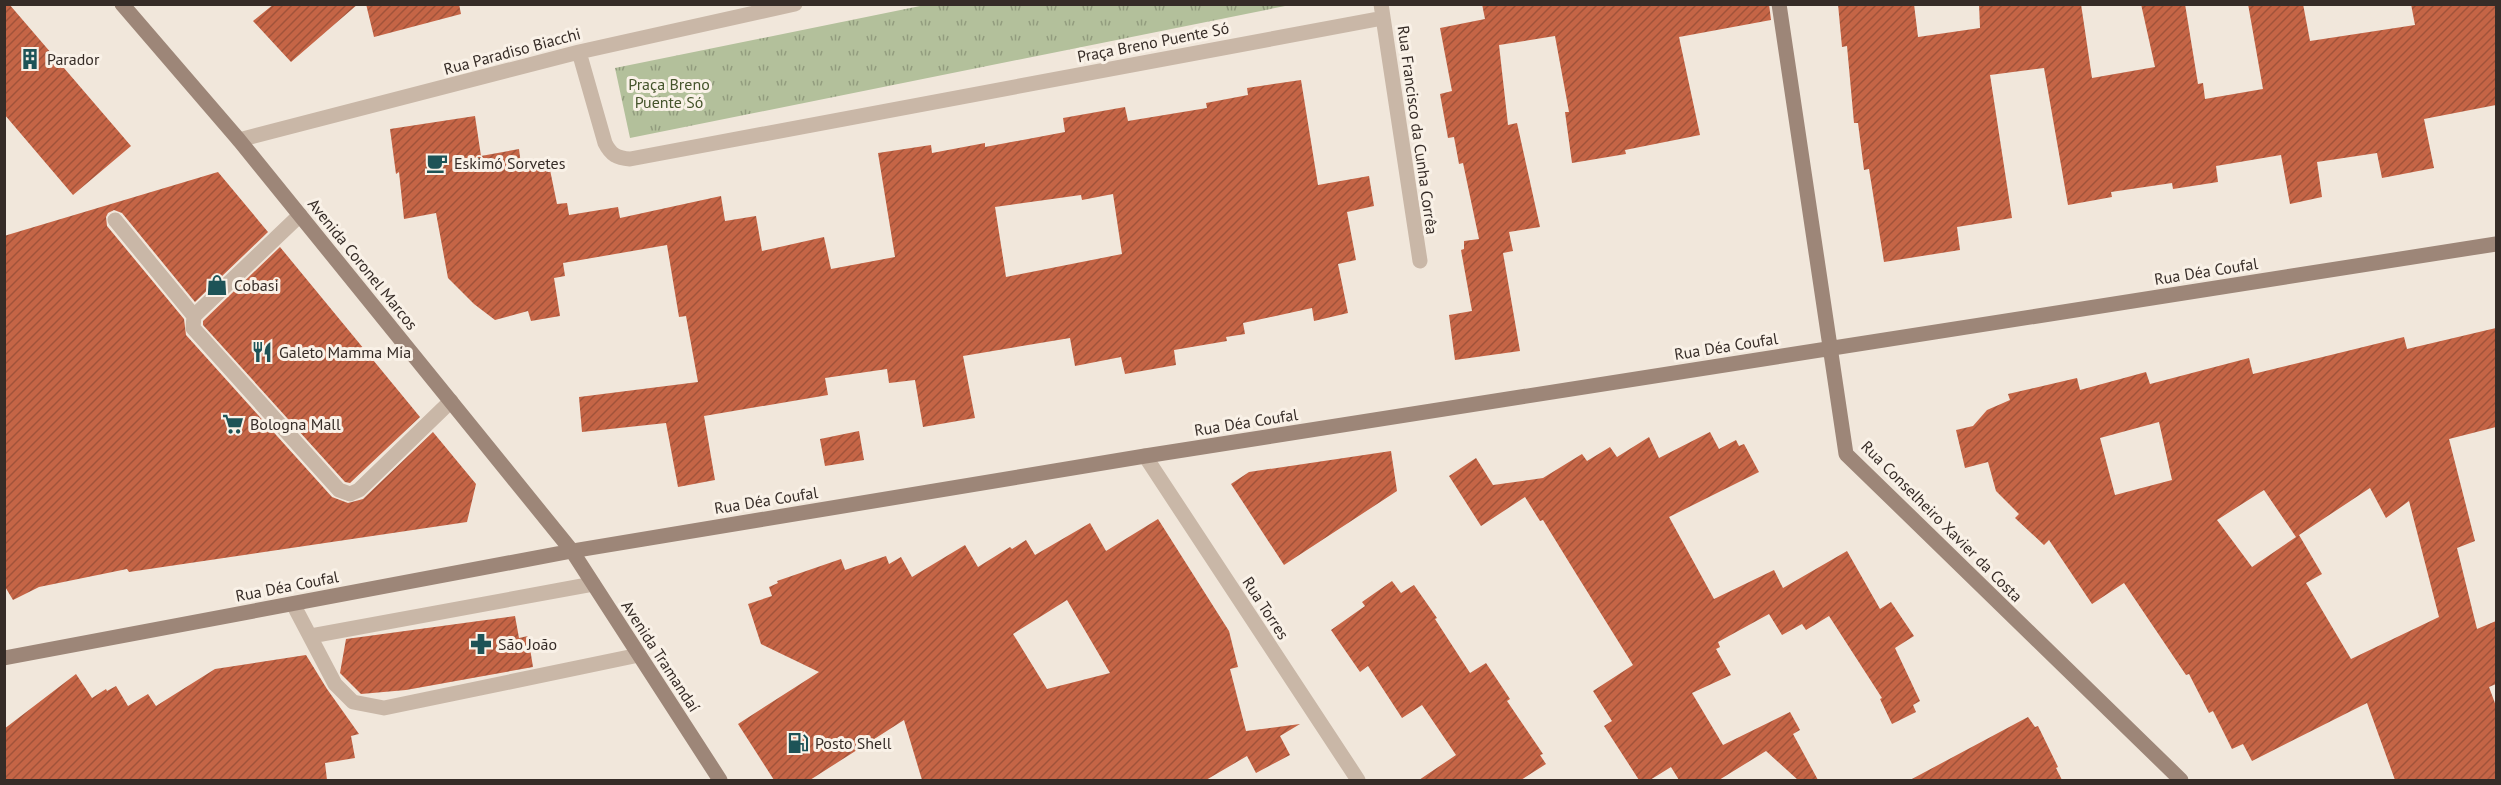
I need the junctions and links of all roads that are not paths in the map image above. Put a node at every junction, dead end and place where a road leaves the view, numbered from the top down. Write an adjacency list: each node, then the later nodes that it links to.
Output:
1 (122, 4): 6 (main road, Avenida Coronel Marcos)
2 (795, 4): 5 (street, Rua Paradiso Biacchi)
3 (1779, 4): 12 (main road, Rua Conselheiro Xavier da Costa)
4 (1382, 11): 5 (street, Praça Breno Puente Só); 10 (street, Rua Francisco da Cunha Corrêa)
5 (579, 52): 6 (street, Rua Paradiso Biacchi)
6 (239, 140): 7 (main road, Avenida Coronel Marcos)
7 (300, 215): 11 (street); 13 (main road, Avenida Coronel Marcos)
8 (115, 220): 11 (street)
9 (2496, 244): 12 (main road, Rua Déa Coufal)
10 (1420, 261)
11 (194, 316): 13 (street)
12 (1831, 348): 14 (main road, Rua Déa Coufal); 23 (main road, Rua Conselheiro Xavier da Costa)
13 (451, 401): 15 (main road, Avenida Coronel Marcos)
14 (1145, 456): 15 (main road, Rua Déa Coufal); 22 (street, Rua Torres)
15 (572, 551): 16 (main road, Avenida Tramandaí); 17 (main road, Rua Déa Coufal)
16 (593, 584): 18 (street); 19 (main road, Avenida Tramandaí)
17 (294, 604): 18 (street); 20 (main road, Rua Déa Coufal)
18 (311, 636): 19 (street)
19 (639, 656): 21 (main road, Avenida Tramandaí)
20 (4, 658)
21 (720, 780)
22 (1358, 780)
23 (2181, 780)

